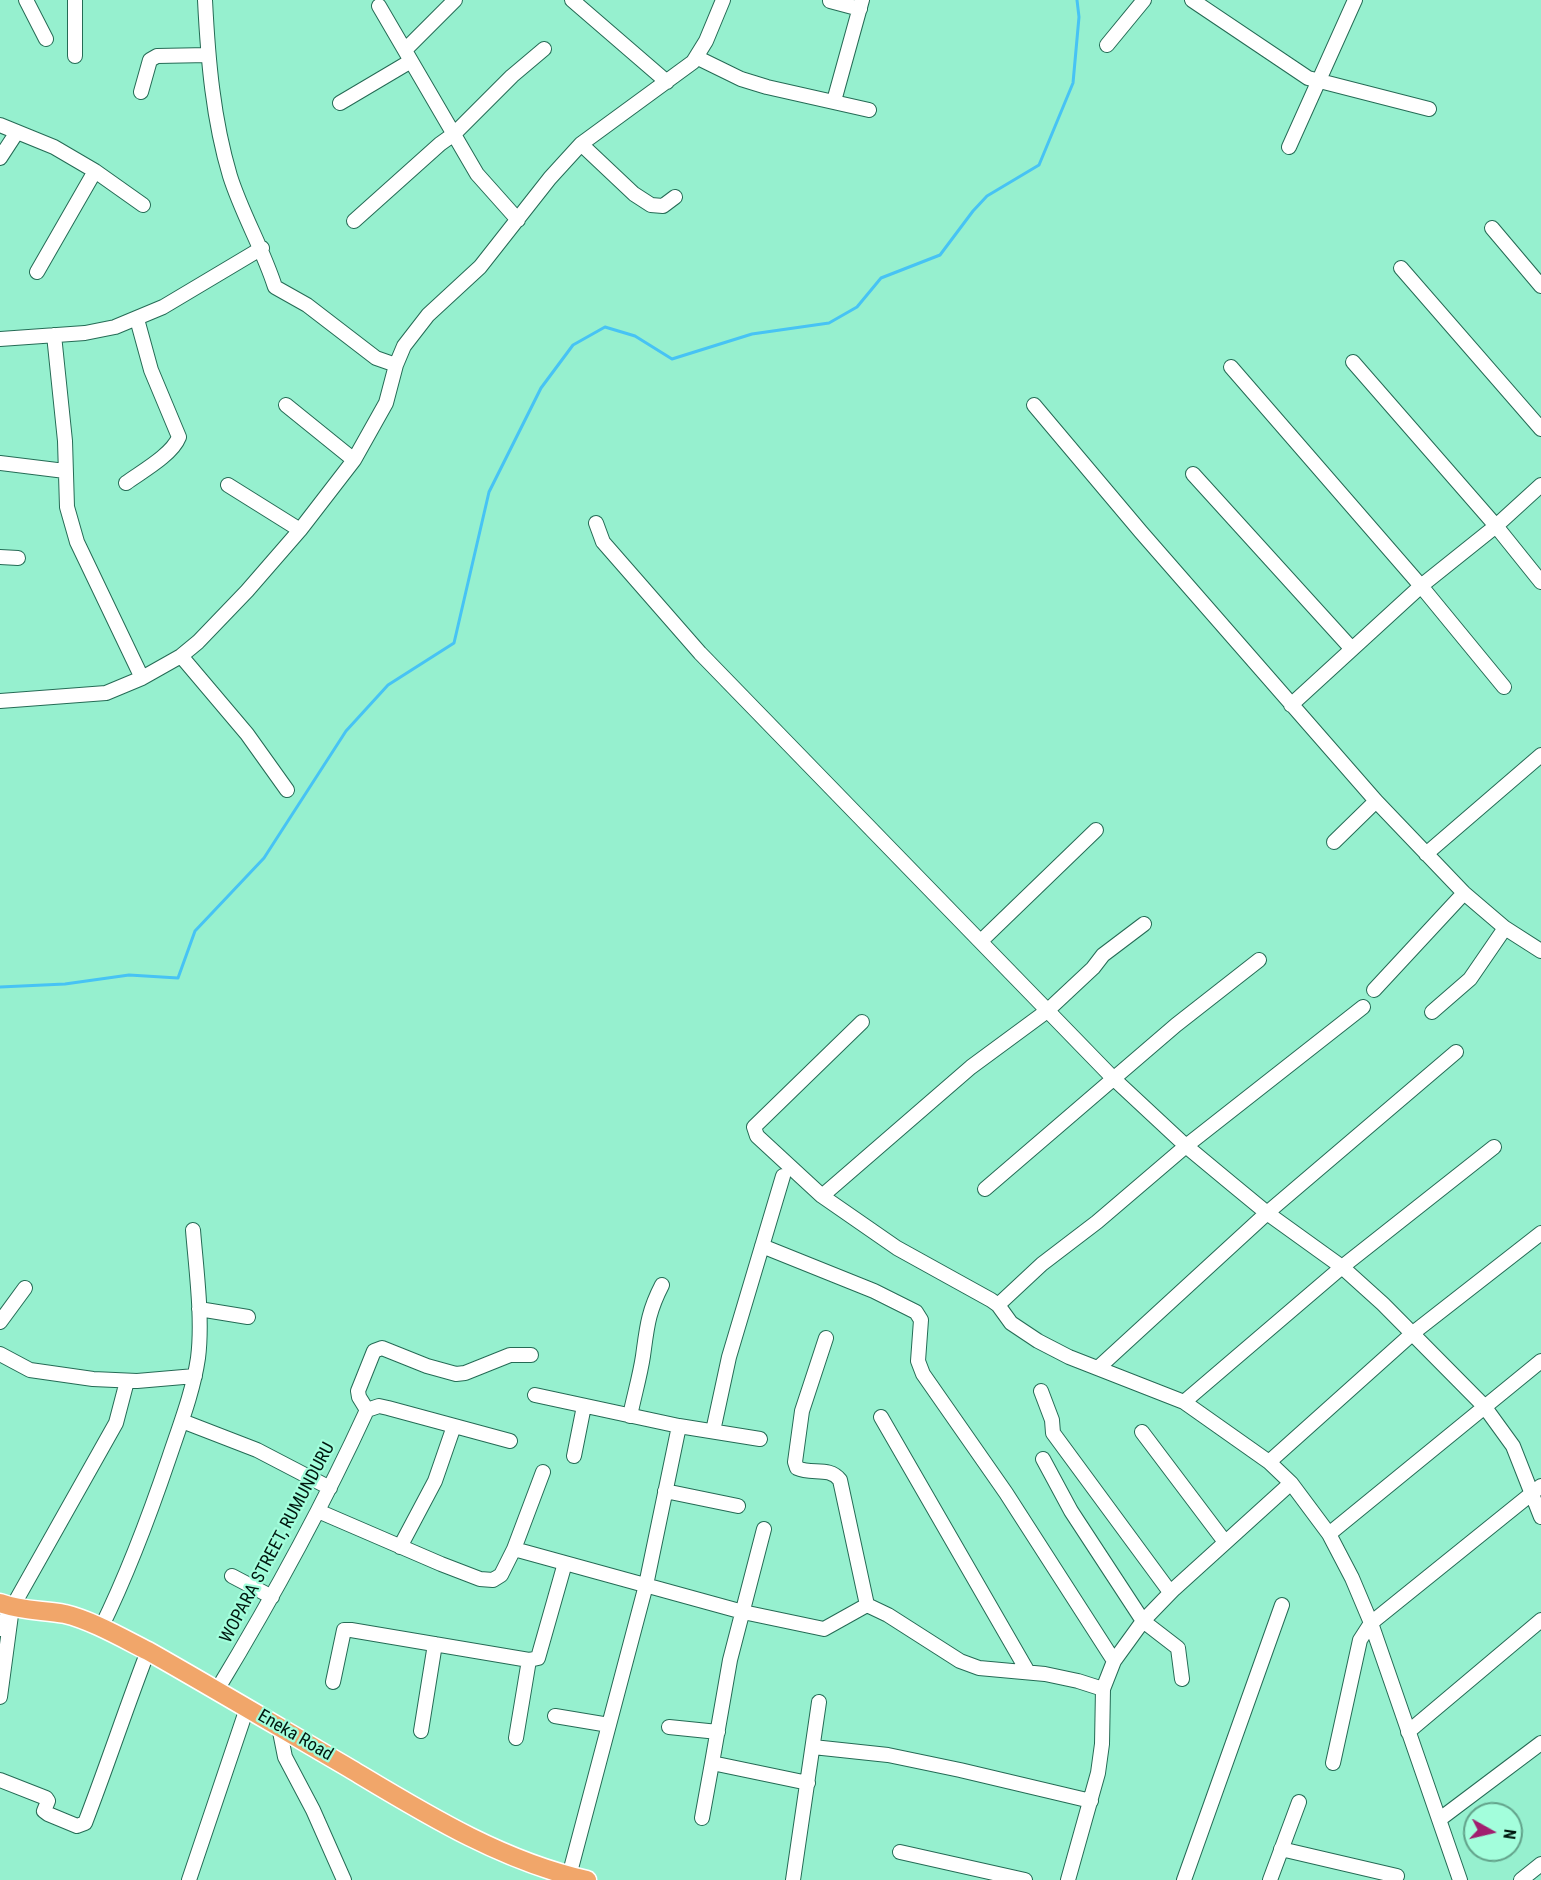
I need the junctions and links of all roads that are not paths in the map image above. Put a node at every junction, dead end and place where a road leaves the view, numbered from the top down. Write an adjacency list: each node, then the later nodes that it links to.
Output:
1 (26, 0): 13 (street)
2 (75, 0): 16 (street)
3 (205, 0): 17 (street)
4 (456, 0): 18 (street)
5 (572, 0): 21 (street)
6 (723, 0): 19 (street)
7 (1143, 0): 14 (street)
8 (1192, 0): 20 (street)
9 (1355, 0): 20 (street)
10 (830, 2): 11 (street)
11 (861, 5): 23 (street)
12 (379, 6): 18 (street)
13 (46, 39)
14 (1107, 45)
15 (544, 49): 29 (street)
16 (75, 56)
17 (208, 56): 22 (street); 39 (street)
18 (408, 56): 24 (street); 29 (street)
19 (696, 57): 21 (street); 23 (street)
20 (1318, 80): 25 (street); 31 (street)
21 (667, 82): 30 (street)
22 (141, 92)
23 (834, 101): 26 (street)
24 (340, 103)
25 (1429, 109)
26 (869, 110)
27 (0, 125): 28 (street)
28 (17, 132): 32 (street); 33 (street)
29 (454, 134): 36 (street); 37 (street)
30 (581, 144): 34 (street); 36 (street)
31 (1289, 147)
32 (0, 158)
33 (94, 171): 35 (street); 41 (street)
34 (675, 197)
35 (143, 205)
36 (518, 220): 47 (street)
37 (354, 221)
38 (1492, 228): 42 (street)
39 (262, 248): 43 (street); 47 (street)
40 (1401, 268): 51 (street)
41 (38, 272)
42 (1541, 286)
43 (137, 319): 44 (street); 56 (street)
44 (54, 335): 45 (street); 54 (street)
45 (0, 339)
46 (1353, 362): 60 (street)
47 (396, 365): 52 (street)
48 (1231, 367): 65 (street)
49 (286, 405): 52 (street)
50 (1034, 405): 71 (street)
51 (1541, 429)
52 (354, 460): 61 (street)
53 (0, 463): 54 (street)
54 (65, 471): 68 (street)
55 (1193, 474): 66 (street)
56 (126, 483)
57 (228, 485): 61 (street)
58 (1541, 485): 60 (street)
59 (596, 523): 81 (street)
60 (1496, 526): 64 (street); 65 (street)
61 (300, 530): 67 (street)
62 (0, 557): 63 (street)
63 (18, 558)
64 (1541, 582)
65 (1421, 586): 66 (street); 69 (street)
66 (1352, 648): 71 (street)
67 (181, 656): 68 (street); 73 (street)
68 (142, 678): 70 (street)
69 (1504, 687)
70 (0, 701)
71 (1291, 705): 74 (street)
72 (1541, 755): 77 (street)
73 (287, 790)
74 (1376, 801): 76 (street); 77 (street)
75 (1096, 830): 81 (street)
76 (1334, 842)
77 (1426, 854): 78 (street)
78 (1464, 894): 80 (street); 84 (street)
79 (1144, 924): 86 (street)
80 (1505, 927): 82 (street); 87 (street)
81 (981, 941): 86 (street)
82 (1541, 951)
83 (1259, 960): 90 (street)
84 (1374, 990)
85 (1364, 1007): 91 (street)
86 (1047, 1011): 90 (street); 95 (street)
87 (1432, 1012)
88 (862, 1022): 95 (street)
89 (1456, 1052): 96 (street)
90 (1113, 1078): 91 (street); 94 (street)
91 (1186, 1146): 96 (street); 103 (street)
92 (1494, 1147): 100 (street)
93 (783, 1176): 99 (street)
94 (985, 1189)
95 (822, 1196): 103 (street)
96 (1267, 1213): 100 (street); 112 (street)
97 (193, 1230): 104 (street)
98 (1541, 1233): 107 (street)
99 (762, 1246): 126 (street); 163 (street)
100 (1342, 1267): 107 (street); 117 (street)
101 (662, 1285): 121 (street)
102 (25, 1288): 106 (street)
103 (998, 1305): 112 (street)
104 (199, 1308): 105 (street); 113 (street)
105 (248, 1317)
106 (0, 1322)
107 (1413, 1333): 119 (street); 132 (street)
108 (826, 1338): 152 (street)
109 (0, 1354): 114 (street)
110 (531, 1355): 120 (street)
111 (1541, 1361): 119 (street)
112 (1098, 1368): 117 (street)
113 (195, 1376): 114 (street); 123 (street)
114 (127, 1381): 151 (street)
115 (1041, 1391): 149 (street)
116 (535, 1395): 118 (street)
117 (1184, 1402): 132 (street)
118 (584, 1406): 121 (street); 130 (street)
119 (1484, 1406): 136 (street); 142 (street)
120 (367, 1410): 124 (street); 135 (street, WOPARA STREET, RUMUNDURU)
121 (630, 1416): 125 (street)
122 (881, 1417): 165 (street)
123 (182, 1421): 135 (street); 158 (street)
124 (454, 1426): 129 (street); 144 (street)
125 (679, 1426): 126 (street); 137 (street)
126 (713, 1431): 128 (street)
127 (1142, 1432): 143 (street)
128 (760, 1439)
129 (510, 1441)
130 (574, 1456)
131 (1042, 1459): 156 (street)
132 (1269, 1462): 134 (street)
133 (543, 1472): 145 (street)
134 (1291, 1483): 142 (street); 143 (street)
135 (330, 1488): 139 (street, WOPARA STREET, RUMUNDURU)
136 (1536, 1490): 140 (street); 157 (street)
137 (665, 1491): 138 (street); 148 (street)
138 (738, 1506)
139 (318, 1511): 144 (street); 150 (street, WOPARA STREET, RUMUNDURU)
140 (1541, 1517)
141 (764, 1529): 154 (street)
142 (1329, 1533): 157 (street)
143 (1225, 1542): 149 (street)
144 (400, 1547): 145 (street)
145 (514, 1549): 146 (street)
146 (565, 1563): 148 (street); 162 (street)
147 (232, 1576): 150 (street)
148 (646, 1585): 154 (street); 175 (street)
149 (1170, 1593): 156 (street)
150 (272, 1598): 170 (street, WOPARA STREET, RUMUNDURU)
151 (6, 1605): 158 (main road, Eneka Road); 159 (street); 164 (street); 168 (street); 171 (street)
152 (867, 1605): 154 (street); 165 (street)
153 (1282, 1605): 202 (street)
154 (743, 1612): 179 (street)
155 (1541, 1620): 180 (street)
156 (1143, 1621): 163 (street); 166 (street)
157 (1371, 1623): 180 (street); 184 (street)
158 (101, 1628): 161 (main road, Eneka Road)
159 (0, 1629)
160 (435, 1644): 162 (street); 167 (street); 178 (street)
161 (148, 1651): 170 (main road, Eneka Road); 186 (street)
162 (529, 1660): 181 (street)
163 (1114, 1661): 169 (street)
164 (0, 1662)
165 (1028, 1672): 169 (street)
166 (1182, 1679)
167 (333, 1682)
168 (0, 1689)
169 (1103, 1689): 188 (street)
170 (217, 1690): 173 (main road, Eneka Road)
171 (0, 1697)
172 (819, 1702): 183 (street)
173 (247, 1708): 176 (main road, Eneka Road); 197 (street)
174 (555, 1716): 175 (street)
175 (609, 1725): 196 (street)
176 (279, 1727): 196 (main road, Eneka Road); 198 (street)
177 (669, 1727): 179 (street)
178 (421, 1731)
179 (718, 1731): 185 (street)
180 (1408, 1731): 191 (street)
181 (516, 1738)
182 (1541, 1743): 191 (street)
183 (813, 1748): 187 (street); 188 (street)
184 (1333, 1762)
185 (712, 1763): 187 (street); 190 (street)
186 (0, 1780)
187 (808, 1783): 199 (street)
188 (1091, 1801): 201 (street)
189 (1299, 1802): 192 (street)
190 (702, 1818)
191 (1440, 1819): 204 (street)
192 (1281, 1849): 195 (street); 203 (street)
193 (900, 1852): 200 (street)
194 (1541, 1864): 205 (street)
195 (1397, 1876)
196 (578, 1878)
197 (189, 1880)
198 (344, 1880)
199 (793, 1880)
200 (1025, 1880)
201 (1068, 1880)
202 (1184, 1880)
203 (1270, 1880)
204 (1460, 1880)
205 (1521, 1880)

